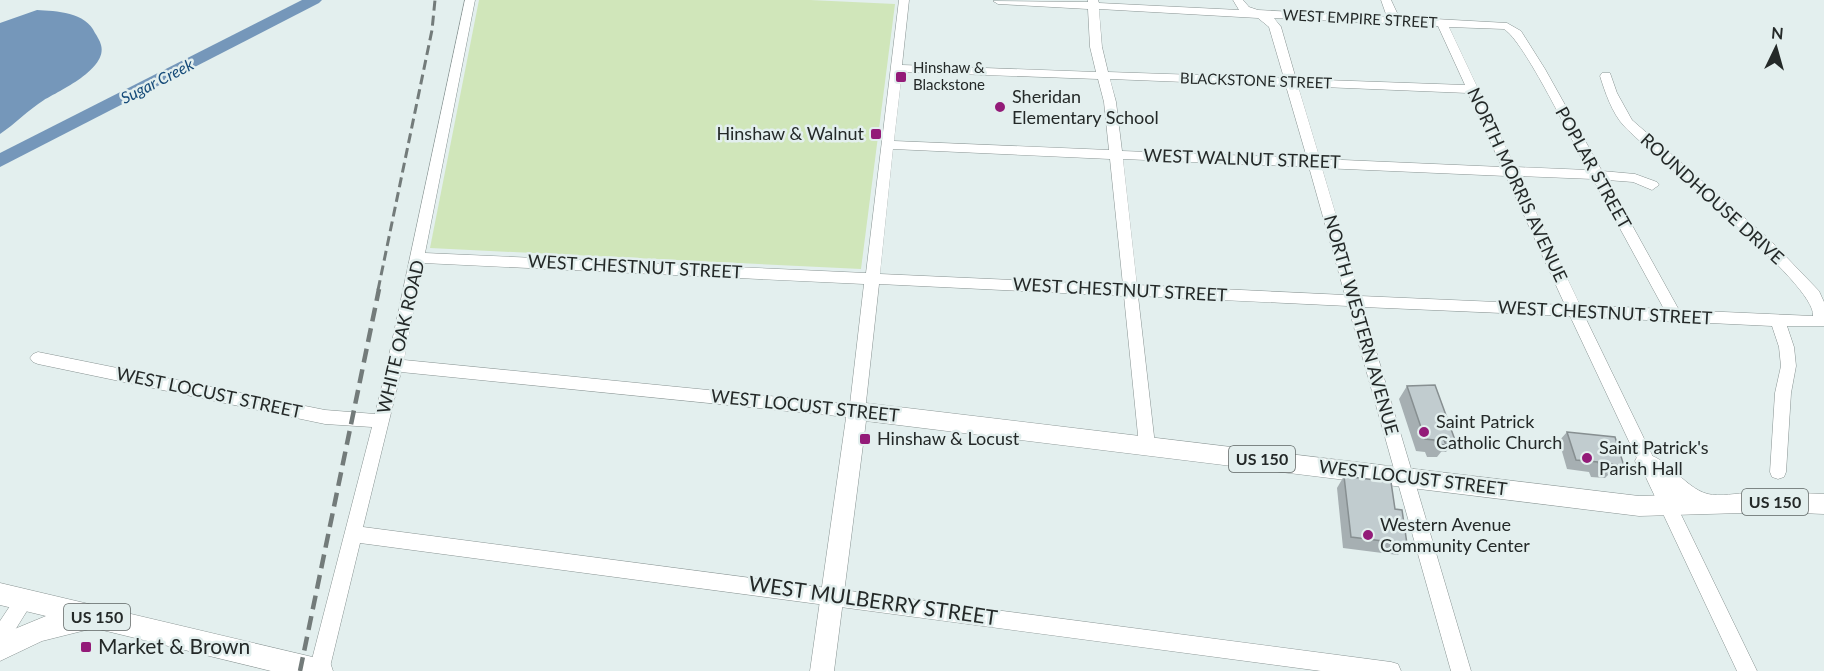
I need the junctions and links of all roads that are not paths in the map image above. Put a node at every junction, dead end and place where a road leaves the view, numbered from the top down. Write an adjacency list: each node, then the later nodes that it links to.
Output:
1 (470, 0): 22 (street, WHITE OAK ROAD)
2 (904, 0): 11 (street)
3 (1238, 0): 7 (street, NORTH WESTERN AVENUE)
4 (1386, 0): 8 (street)
5 (998, 1): 6 (street, WEST EMPIRE STREET)
6 (1093, 3): 7 (street, WEST EMPIRE STREET); 12 (street)
7 (1257, 14): 8 (street, WEST EMPIRE STREET); 14 (street, NORTH WESTERN AVENUE)
8 (1394, 20): 9 (street, WEST EMPIRE STREET)
9 (1442, 23): 10 (street, WEST EMPIRE STREET); 15 (street, NORTH MORRIS AVENUE)
10 (1506, 26): 20 (street, POPLAR STREET)
11 (896, 68): 12 (street, BLACKSTONE STREET); 16 (street)
12 (1103, 76): 14 (street, BLACKSTONE STREET); 17 (street)
13 (1606, 76): 28 (street, ROUNDHOUSE DRIVE)
14 (1290, 83): 15 (street, BLACKSTONE STREET); 18 (street, NORTH WESTERN AVENUE)
15 (1473, 89): 19 (street, NORTH MORRIS AVENUE)
16 (887, 145): 17 (street, WEST WALNUT STREET); 23 (street)
17 (1116, 154): 18 (street, WEST WALNUT STREET); 24 (street)
18 (1313, 162): 19 (street, WEST WALNUT STREET); 25 (street, NORTH WESTERN AVENUE)
19 (1510, 170): 20 (street, WEST WALNUT STREET); 26 (street, NORTH MORRIS AVENUE)
20 (1597, 175): 21 (street, WEST WALNUT STREET); 27 (street, POPLAR STREET)
21 (1652, 185)
22 (418, 258): 23 (street, WEST CHESTNUT STREET); 31 (street, WHITE OAK ROAD)
23 (871, 278): 24 (street, WEST CHESTNUT STREET); 32 (street)
24 (1131, 290): 25 (street, WEST CHESTNUT STREET); 34 (street)
25 (1354, 301): 26 (street, WEST CHESTNUT STREET); 37 (street, NORTH WESTERN AVENUE)
26 (1576, 312): 27 (street, WEST CHESTNUT STREET); 35 (street, NORTH MORRIS AVENUE)
27 (1675, 316): 29 (street, WEST CHESTNUT STREET)
28 (1820, 320): 29 (street, WEST CHESTNUT STREET)
29 (1778, 321): 36 (street)
30 (38, 358): 33 (street, WEST LOCUST STREET)
31 (395, 365): 32 (street, WEST LOCUST STREET); 33 (street, WHITE OAK ROAD)
32 (857, 411): 34 (main road, WEST LOCUST STREET / US 150); 43 (main road)
33 (382, 421): 41 (street, WHITE OAK ROAD)
34 (1147, 445): 37 (main road, WEST LOCUST STREET / US 150)
35 (1646, 461): 38 (main road); 40 (street, NORTH MORRIS AVENUE)
36 (1778, 472)
37 (1405, 477): 40 (main road, WEST LOCUST STREET / US 150); 51 (street, NORTH WESTERN AVENUE)
38 (1704, 504): 39 (main road, WEST LOCUST STREET / US 150); 40 (main road, WEST LOCUST STREET / US 150)
39 (1824, 504)
40 (1667, 505): 52 (street, NORTH MORRIS AVENUE)
41 (354, 534): 43 (street, WEST MULBERRY STREET); 48 (street, WHITE OAK ROAD)
42 (0, 594): 44 (main road, US 150)
43 (832, 595): 49 (main road); 50 (street, WEST MULBERRY STREET)
44 (24, 600): 45 (main road, US 150); 46 (street)
45 (96, 617): 47 (main road); 48 (main road, US 150)
46 (0, 637)
47 (0, 649)
48 (320, 671)
49 (822, 671)
50 (1391, 671)
51 (1461, 671)
52 (1747, 671)

